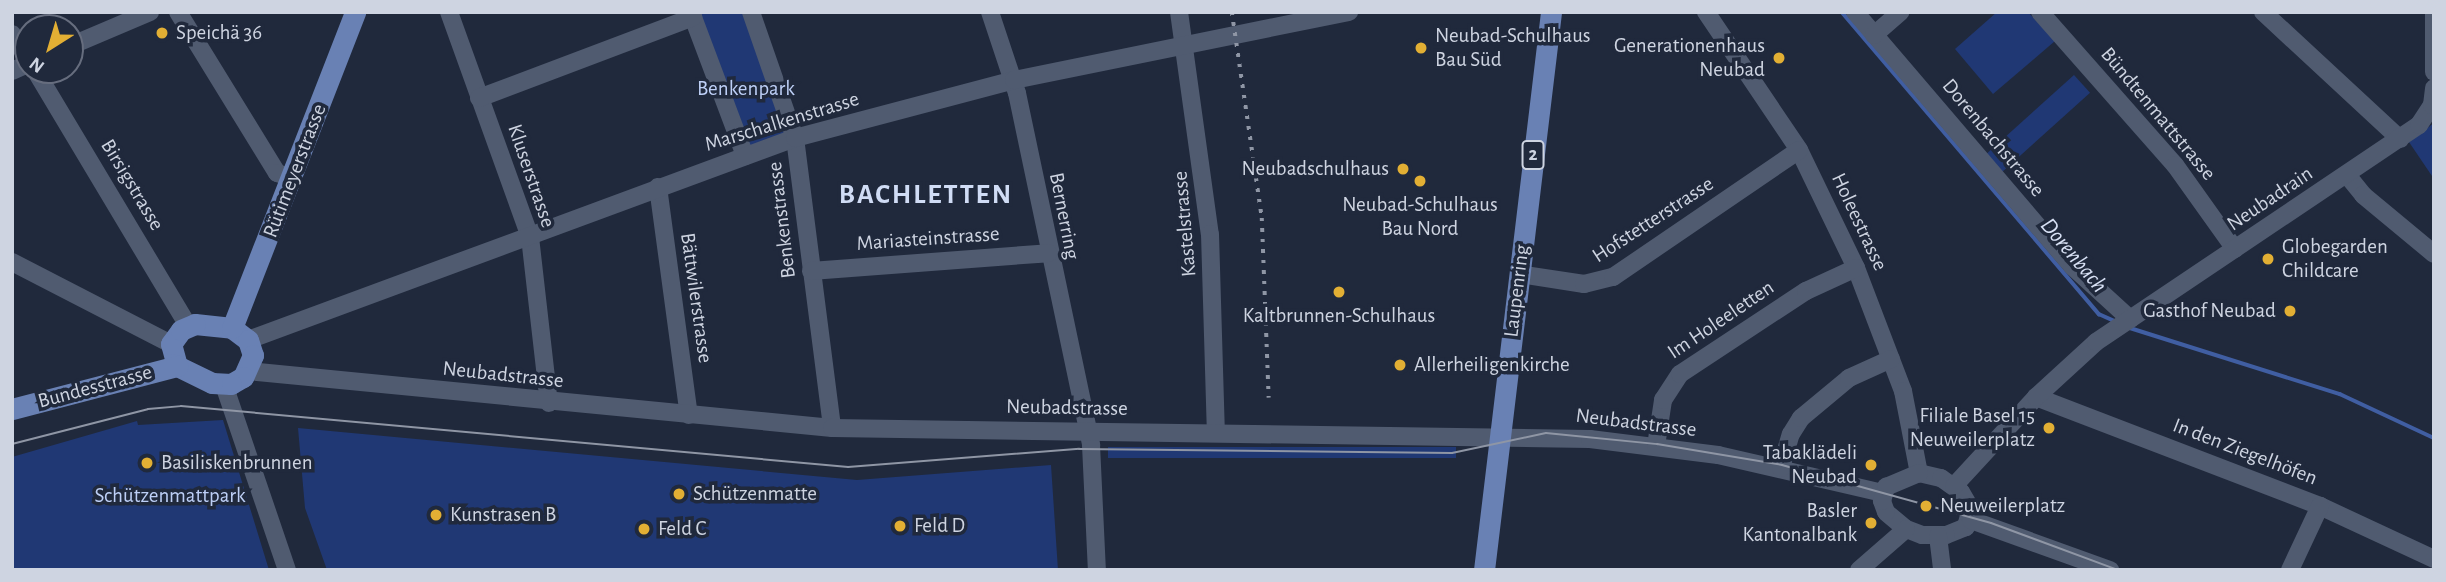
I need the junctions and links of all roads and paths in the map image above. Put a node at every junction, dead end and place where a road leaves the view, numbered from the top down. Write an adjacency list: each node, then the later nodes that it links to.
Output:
1 (150, 12): 19 (street)
2 (178, 12): 31 (street)
3 (355, 12): 31 (main road, Rütimeyerstrasse)
4 (449, 12): 25 (street, Kluserstrasse)
5 (751, 12): 26 (street, Benkenstrasse)
6 (990, 12): 22 (street, Bernerring)
7 (1179, 12): 20 (street, Kastelstrasse)
8 (1349, 12): 17 (street, Marschalkenstrasse)
9 (1551, 12): 40 (main road, Laupenring / 2)
10 (1706, 12): 28 (street, Holeestrasse)
11 (1855, 12): 18 (street, Dorenbachstrasse)
12 (1900, 12): 18 (street)
13 (2040, 12): 34 (street, Bündtenmattstrasse)
14 (2263, 12): 27 (street)
15 (2434, 12): 21 (street)
16 (692, 15): 25 (street); 29 (street, Benkenstrasse)
17 (1274, 23): 20 (street, Marschalkenstrasse)
18 (1874, 35): 41 (street, Dorenbachstrasse)
19 (84, 40)
20 (1193, 44): 22 (street, Marschalkenstrasse); 55 (street, Kastelstrasse)
21 (2434, 72)
22 (1014, 80): 26 (street, Marschalkenstrasse); 35 (street, Bernerring)
23 (43, 84): 42 (street, Birsigstrasse)
24 (2434, 88): 27 (street, Neubadrain)
25 (479, 98): 33 (street, Kluserstrasse)
26 (795, 138): 29 (street, Marschalkenstrasse); 39 (street, Benkenstrasse)
27 (2400, 139): 30 (street, Neubadrain)
28 (1799, 150): 38 (street, Holeestrasse); 40 (street, Hofstetterstrasse)
29 (745, 156): 32 (street, Marschalkenstrasse)
30 (2347, 175): 34 (street, Neubadrain); 36 (street)
31 (292, 178): 43 (main road, Rütimeyerstrasse)
32 (659, 187): 33 (street, Marschalkenstrasse); 52 (street, Bättwilerstrasse)
33 (530, 237): 43 (street, Marschalkenstrasse); 50 (street, Kluserstrasse)
34 (2235, 249): 41 (street, Neubadrain)
35 (1048, 253): 39 (street, Mariasteinstrasse); 54 (street, Bernerring)
36 (2434, 254)
37 (12, 262): 44 (street)
38 (1856, 268): 45 (street, Holeestrasse); 57 (street, Im Holeeletten)
39 (811, 271): 53 (street, Benkenstrasse)
40 (1519, 274): 56 (main road, Laupenring / 2)
41 (2130, 319): 49 (street, Neubadrain)
42 (188, 326): 43 (main road); 44 (main road)
43 (239, 334): 47 (main road)
44 (171, 344): 46 (main road)
45 (1891, 359): 58 (street); 59 (street, Holeestrasse)
46 (177, 366): 48 (main road); 51 (main road, Bundesstrasse)
47 (248, 371): 48 (main road); 50 (street, Neubadstrasse)
48 (224, 385): 67 (street)
49 (2036, 397): 60 (street); 62 (street, In den Ziegelhöfen)
50 (550, 403): 52 (street, Neubadstrasse)
51 (12, 409)
52 (689, 415): 53 (street, Neubadstrasse)
53 (832, 428): 54 (street, Neubadstrasse)
54 (1088, 431): 55 (street, Neubadstrasse); 68 (street, Bernerring)
55 (1216, 433): 56 (street, Neubadstrasse)
56 (1500, 435): 57 (street, Neubadstrasse); 69 (main road, Laupenring / 2)
57 (1656, 446): 58 (street, Neubadstrasse)
58 (1781, 468): 61 (street, Neubadstrasse)
59 (1919, 473): 60 (street); 61 (street)
60 (1954, 486): 63 (street)
61 (1883, 493): 64 (street)
62 (2320, 506): 66 (street, In den Ziegelhöfen); 73 (street)
63 (1971, 520): 65 (street); 72 (street)
64 (1906, 529): 65 (street); 70 (street)
65 (1938, 536): 71 (street)
66 (2434, 559)
67 (287, 570)
68 (1097, 570)
69 (1484, 570)
70 (1859, 570)
71 (1942, 570)
72 (2110, 570)
73 (2290, 570)

